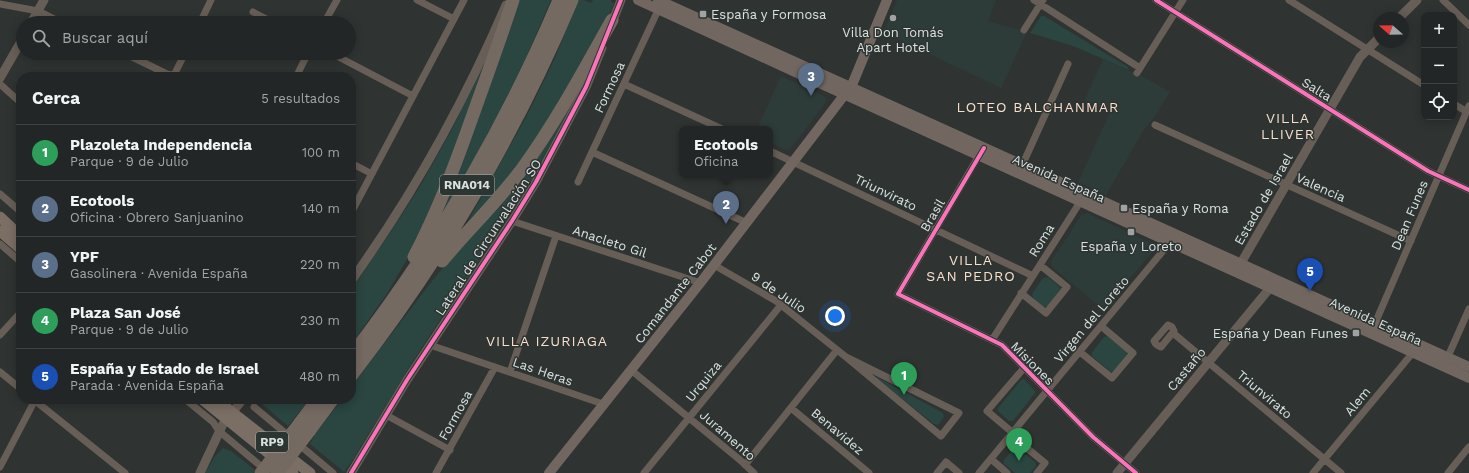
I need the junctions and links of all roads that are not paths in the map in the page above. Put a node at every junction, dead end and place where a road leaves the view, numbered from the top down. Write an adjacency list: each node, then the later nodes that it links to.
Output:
1 (44, 0): 21 (street)
2 (211, 0): 27 (street)
3 (336, 0): 29 (street)
4 (417, 0): 30 (street)
5 (464, 0): 30 (street)
6 (508, 0): 87 (street)
7 (513, 0): 97 (highway)
8 (558, 0): 97 (highway, RNA014)
9 (572, 0): 91 (highway, RNA014)
10 (621, 0): 31 (street, Lateral de Circunvalación SO)
11 (638, 0): 20 (main road, Avenida España)
12 (887, 0): 49 (main road, Comandante Cabot)
13 (1156, 0): 23 (street, Salta)
14 (1182, 0): 23 (street)
15 (1289, 0): 36 (street)
16 (1418, 0): 24 (street)
17 (1443, 0): 32 (street)
18 (1039, 1): 23 (street); 33 (street)
19 (0, 4): 21 (street)
20 (659, 4): 47 (street, Formosa); 49 (main road, Avenida España)
21 (38, 11): 25 (street); 26 (street)
22 (253, 12): 28 (street)
23 (1175, 12): 53 (street, Salta)
24 (1405, 12)
25 (35, 16)
26 (48, 16)
27 (203, 16)
28 (261, 16)
29 (328, 16)
30 (454, 19): 50 (street)
31 (612, 20): 73 (street, Lateral de Circunvalación SO); 91 (highway)
32 (1469, 26)
33 (1024, 30)
34 (1373, 45): 36 (street, Estado de Israel)
35 (16, 50): 45 (street)
36 (1368, 50): 48 (street); 53 (street, Estado de Israel)
37 (138, 60): 42 (street)
38 (182, 60): 43 (street)
39 (304, 60): 44 (street)
40 (344, 60): 50 (street)
41 (1068, 64): 62 (street)
42 (162, 72)
43 (178, 72)
44 (298, 72)
45 (0, 78)
46 (0, 84): 51 (street)
47 (624, 84): 56 (street); 57 (street, Formosa)
48 (1422, 84)
49 (847, 91): 59 (main road, Avenida España); 60 (main road, Comandante Cabot)
50 (413, 96): 63 (street)
51 (16, 98)
52 (1457, 105): 54 (street)
53 (1330, 109): 64 (street, Salta); 66 (street, Estado de Israel)
54 (1468, 109): 64 (street, Dean Funes)
55 (1155, 125): 66 (street, Valencia)
56 (715, 126)
57 (592, 152): 65 (street, Formosa); 74 (street)
58 (773, 152): 60 (street, Triunvirato)
59 (981, 152): 62 (main road, Avenida España); 75 (street, Brasil)
60 (793, 162): 74 (main road, Comandante Cabot); 75 (street, Triunvirato)
61 (356, 166): 63 (street)
62 (1020, 169): 69 (main road, Avenida España)
63 (372, 174): 70 (street)
64 (1439, 176): 67 (street, Salta); 80 (street, Dean Funes)
65 (578, 182)
66 (1287, 185): 80 (street, Valencia); 86 (street, Estado de Israel)
67 (1469, 190)
68 (0, 194): 71 (street)
69 (1082, 198): 79 (main road, Avenida España); 85 (street, Roma)
70 (356, 204)
71 (16, 208)
72 (0, 217): 77 (main road)
73 (512, 222): 78 (street, Anacleto Gil); 103 (street, Lateral de Circunvalación SO)
74 (747, 223): 84 (main road, Comandante Cabot)
75 (935, 229): 88 (street, Triunvirato); 92 (street, Brasil)
76 (0, 231): 82 (main road)
77 (16, 232)
78 (556, 236): 89 (street, Anacleto Gil); 117 (street)
79 (1173, 239): 86 (main road, Avenida España); 98 (street, Virgen del Loreto)
80 (1411, 241): 99 (street, Dean Funes)
81 (0, 244): 83 (street)
82 (16, 245)
83 (16, 258)
84 (714, 265): 89 (main road, Comandante Cabot); 94 (street, 9 de Julio)
85 (1040, 265): 88 (street, Roma); 93 (street)
86 (1238, 269): 90 (main road, Avenida España)
87 (356, 274)
88 (1033, 276): 93 (street, Roma)
89 (700, 283): 115 (main road, Comandante Cabot)
90 (1273, 284): 99 (main road, Avenida España); 109 (street, Castaño)
91 (414, 292): 114 (highway, RNA014)
92 (898, 294): 102 (street, Misiones)
93 (1021, 294): 102 (street, Roma)
94 (781, 305): 106 (street, 9 de Julio); 134 (street, Urquiza)
95 (1469, 309): 110 (street)
96 (16, 317): 101 (street)
97 (381, 317): 105 (highway, RNA014)
98 (1101, 326): 107 (street, Virgen del Loreto); 107 (street)
99 (1373, 329): 104 (main road, Avenida España)
100 (1173, 333): 109 (street, Triunvirato)
101 (0, 335)
102 (992, 340): 112 (street, Misiones)
103 (430, 346): 111 (street, Las Heras); 133 (street, Lateral de Circunvalación SO)
104 (1416, 349): 110 (main road, Avenida España); 141 (street, Alem)
105 (356, 350)
106 (837, 350): 108 (street, 9 de Julio); 131 (street)
107 (1080, 352): 120 (street, Virgen del Loreto)
108 (846, 357): 108 (street, 9 de Julio)
109 (1208, 362): 141 (street, Triunvirato); 142 (street, Castaño)
110 (1446, 362): 113 (main road, Avenida España); 118 (main road, Avenida España)
111 (495, 367): 117 (street, Las Heras); 139 (street, Formosa)
112 (1024, 368): 120 (street, Misiones); 137 (street)
113 (1469, 368)
114 (356, 369)
115 (631, 370): 129 (main road, Comandante Cabot); 134 (street, Juramento)
116 (0, 372): 119 (street)
117 (510, 372): 129 (street, Las Heras)
118 (1469, 378)
119 (16, 385)
120 (1047, 391): 137 (street, Virgen del Loreto); 142 (street, Misiones)
121 (32, 404): 144 (street)
122 (40, 404): 147 (street)
123 (191, 404): 136 (street)
124 (211, 404): 132 (main road, RP9)
125 (220, 404): 132 (main road, RP9)
126 (239, 404): 132 (street)
127 (316, 404): 135 (highway)
128 (329, 404): 135 (highway)
129 (603, 404): 157 (main road, Comandante Cabot)
130 (254, 407): 154 (street)
131 (791, 408): 143 (street); 160 (street, Benavidez)
132 (230, 415): 136 (street); 152 (main road, RP9); 153 (main road, RP9)
133 (386, 415): 139 (street); 155 (street, Lateral de Circunvalación SO)
134 (689, 418): 143 (street, Juramento); 158 (street, Urquiza)
135 (305, 426): 149 (highway, bridge); 151 (highway, bridge)
136 (219, 431): 148 (street); 150 (street)
137 (1012, 434): 140 (street, Virgen del Loreto); 165 (street)
138 (1469, 448): 145 (street)
139 (450, 450): 156 (street, Formosa)
140 (990, 459): 163 (street, Virgen del Loreto); 164 (street)
141 (1324, 459): 168 (street, Alem); 169 (street, Triunvirato)
142 (1125, 463): 166 (street, Castaño); 167 (street, Misiones)
143 (745, 465): 159 (street, Juramento)
144 (0, 468): 146 (street)
145 (1451, 472)
146 (3, 473)
147 (125, 473)
148 (200, 473)
149 (261, 473)
150 (269, 473)
151 (277, 473)
152 (293, 473)
153 (310, 473)
154 (333, 473)
155 (351, 473)
156 (436, 473)
157 (549, 473)
158 (644, 473)
159 (754, 473)
160 (869, 473)
161 (937, 473): 162 (street)
162 (959, 473)
163 (979, 473)
164 (1007, 473)
165 (1037, 473)
166 (1117, 473)
167 (1136, 473)
168 (1313, 473)
169 (1341, 473)

